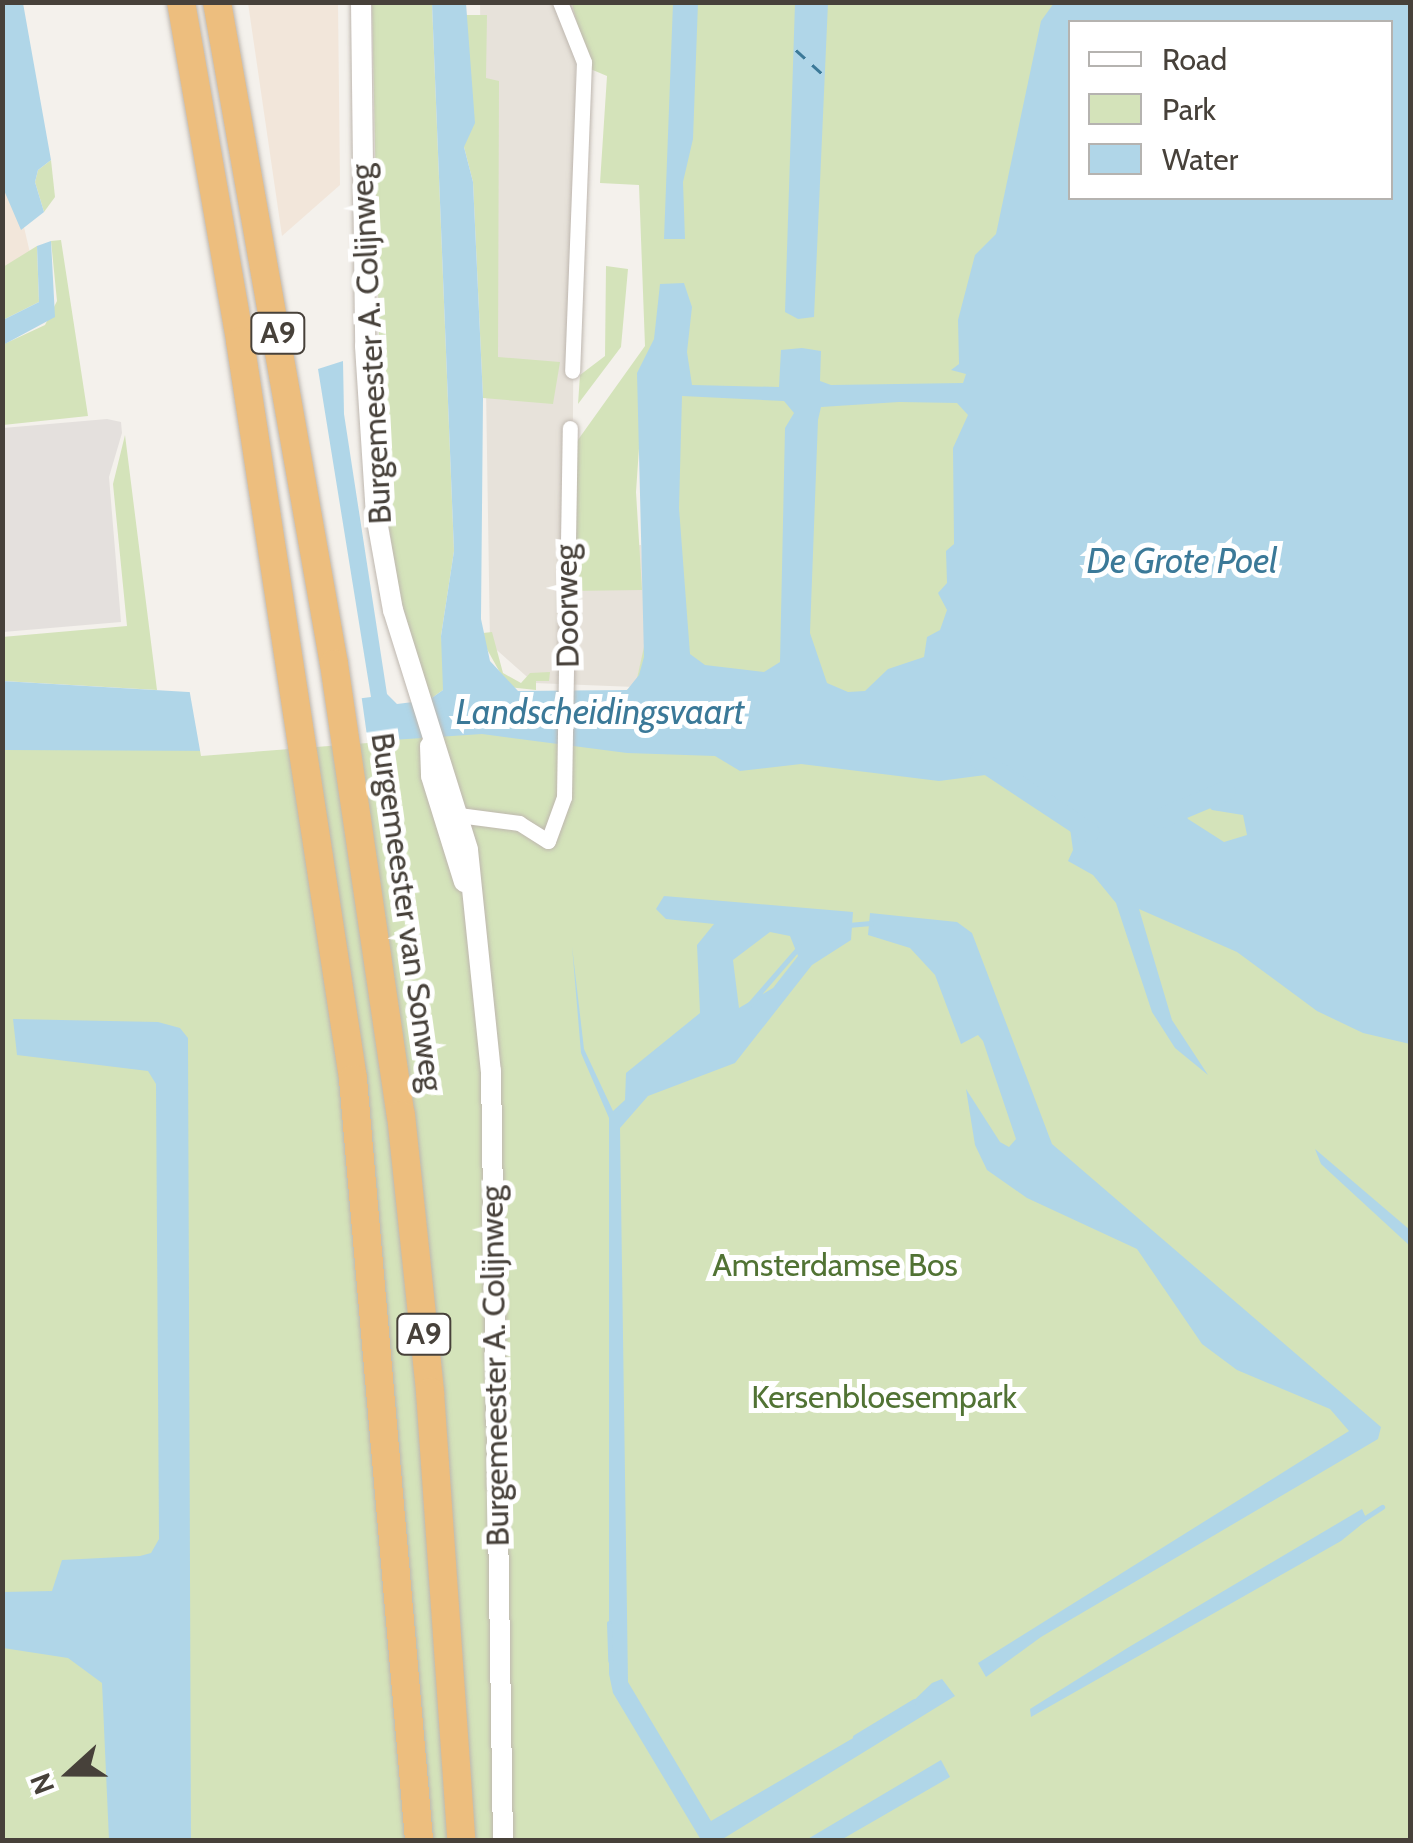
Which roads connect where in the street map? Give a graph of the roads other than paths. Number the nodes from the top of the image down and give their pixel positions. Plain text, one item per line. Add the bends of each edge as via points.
1 (181, 2) edge
2 (217, 2) edge
3 (361, 2) edge
4 (560, 2) edge
5 (572, 371) dead end
6 (570, 428) dead end
7 (451, 814) junction
8 (419, 1840) edge
9 (462, 1840) edge
10 (503, 1840) edge

1 - 8 highway, A9 via 353,1079
2 - 9 highway, Burgemeester van Sonweg / A9 via 362,829 430,1392
3 - 7 street, Burgemeester A. Colijnweg via 370,454 385,569
4 - 5 street via 584,62
6 - 7 street, Doorweg via 564,797 548,841 520,823
7 - 10 street, Burgemeester A. Colijnweg via 491,1071

